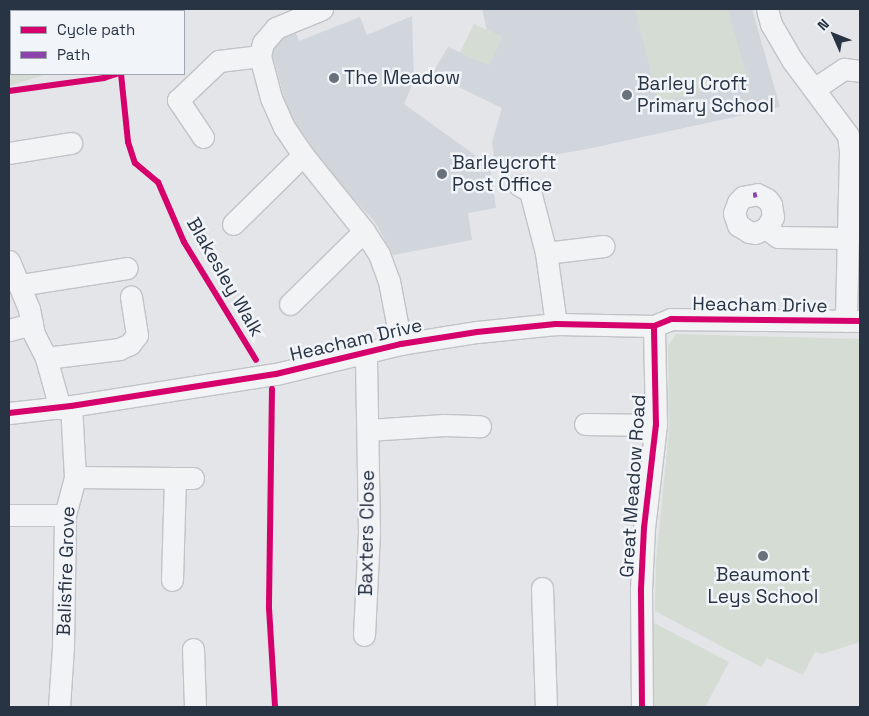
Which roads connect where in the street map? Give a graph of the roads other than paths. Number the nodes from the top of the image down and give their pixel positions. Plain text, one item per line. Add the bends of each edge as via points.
1 (322, 9) edge
2 (767, 9) edge
3 (260, 56) junction
4 (860, 71) edge
5 (814, 89) junction
6 (203, 137) dead end
7 (71, 143) dead end
8 (9, 153) edge
9 (303, 155) junction
10 (519, 185) dead end
11 (855, 213) edge
12 (234, 224) dead end
13 (766, 228) junction
14 (364, 231) junction
15 (848, 238) junction
16 (604, 246) dead end
17 (546, 253) junction
18 (9, 260) edge
19 (127, 268) dead end
20 (20, 285) junction
21 (131, 296) dead end
22 (290, 304) dead end
23 (853, 321) edge
24 (32, 324) junction
25 (556, 324) junction
26 (654, 326) junction
27 (9, 330) edge
28 (401, 344) junction
29 (366, 352) junction
30 (46, 358) junction
31 (66, 407) junction
32 (9, 413) edge
33 (585, 424) dead end
34 (656, 425) junction
35 (480, 426) dead end
36 (368, 430) junction
37 (74, 477) junction
38 (9, 515) edge
39 (65, 515) junction
40 (172, 580) dead end
41 (542, 588) dead end
42 (364, 636) dead end
43 (194, 649) dead end
44 (59, 707) edge
45 (195, 707) edge
46 (546, 707) edge
47 (642, 707) edge

1 - 3 street via 276,28 263,43
2 - 5 street via 771,24 792,60
3 - 6 street via 219,61 178,100
3 - 9 street via 271,98 284,127
4 - 5 street via 844,69
5 - 11 street via 848,135
7 - 8 street
9 - 12 street
9 - 14 street
10 - 17 street via 530,191
11 - 15 street
13 - 13 street via 755,233 738,225 735,207 743,197 755,194 767,199 773,217
13 - 15 street via 778,237
14 - 22 street
14 - 28 street via 386,269
15 - 23 street
16 - 17 street
17 - 25 street
18 - 20 street, Balisfire Grove
19 - 20 street
20 - 24 street, Balisfire Grove
21 - 30 street via 136,335 130,344 120,349
23 - 26 street, Heacham Drive via 671,319
24 - 27 street
24 - 30 street, Balisfire Grove
25 - 26 street, Heacham Drive
25 - 28 street, Heacham Drive
26 - 34 street, Great Meadow Road
28 - 29 street, Heacham Drive
29 - 31 street, Heacham Drive via 276,374
29 - 36 street, Baxters Close
30 - 31 street, Balisfire Grove
31 - 32 street, Heacham Drive
31 - 37 street, Balisfire Grove
33 - 34 street
34 - 47 street, Great Meadow Road via 644,528
35 - 36 street
36 - 42 street, Baxters Close via 369,532
37 - 39 street, Balisfire Grove
37 - 40 street via 184,478
38 - 39 street
39 - 44 street, Balisfire Grove
41 - 46 street
43 - 45 street

